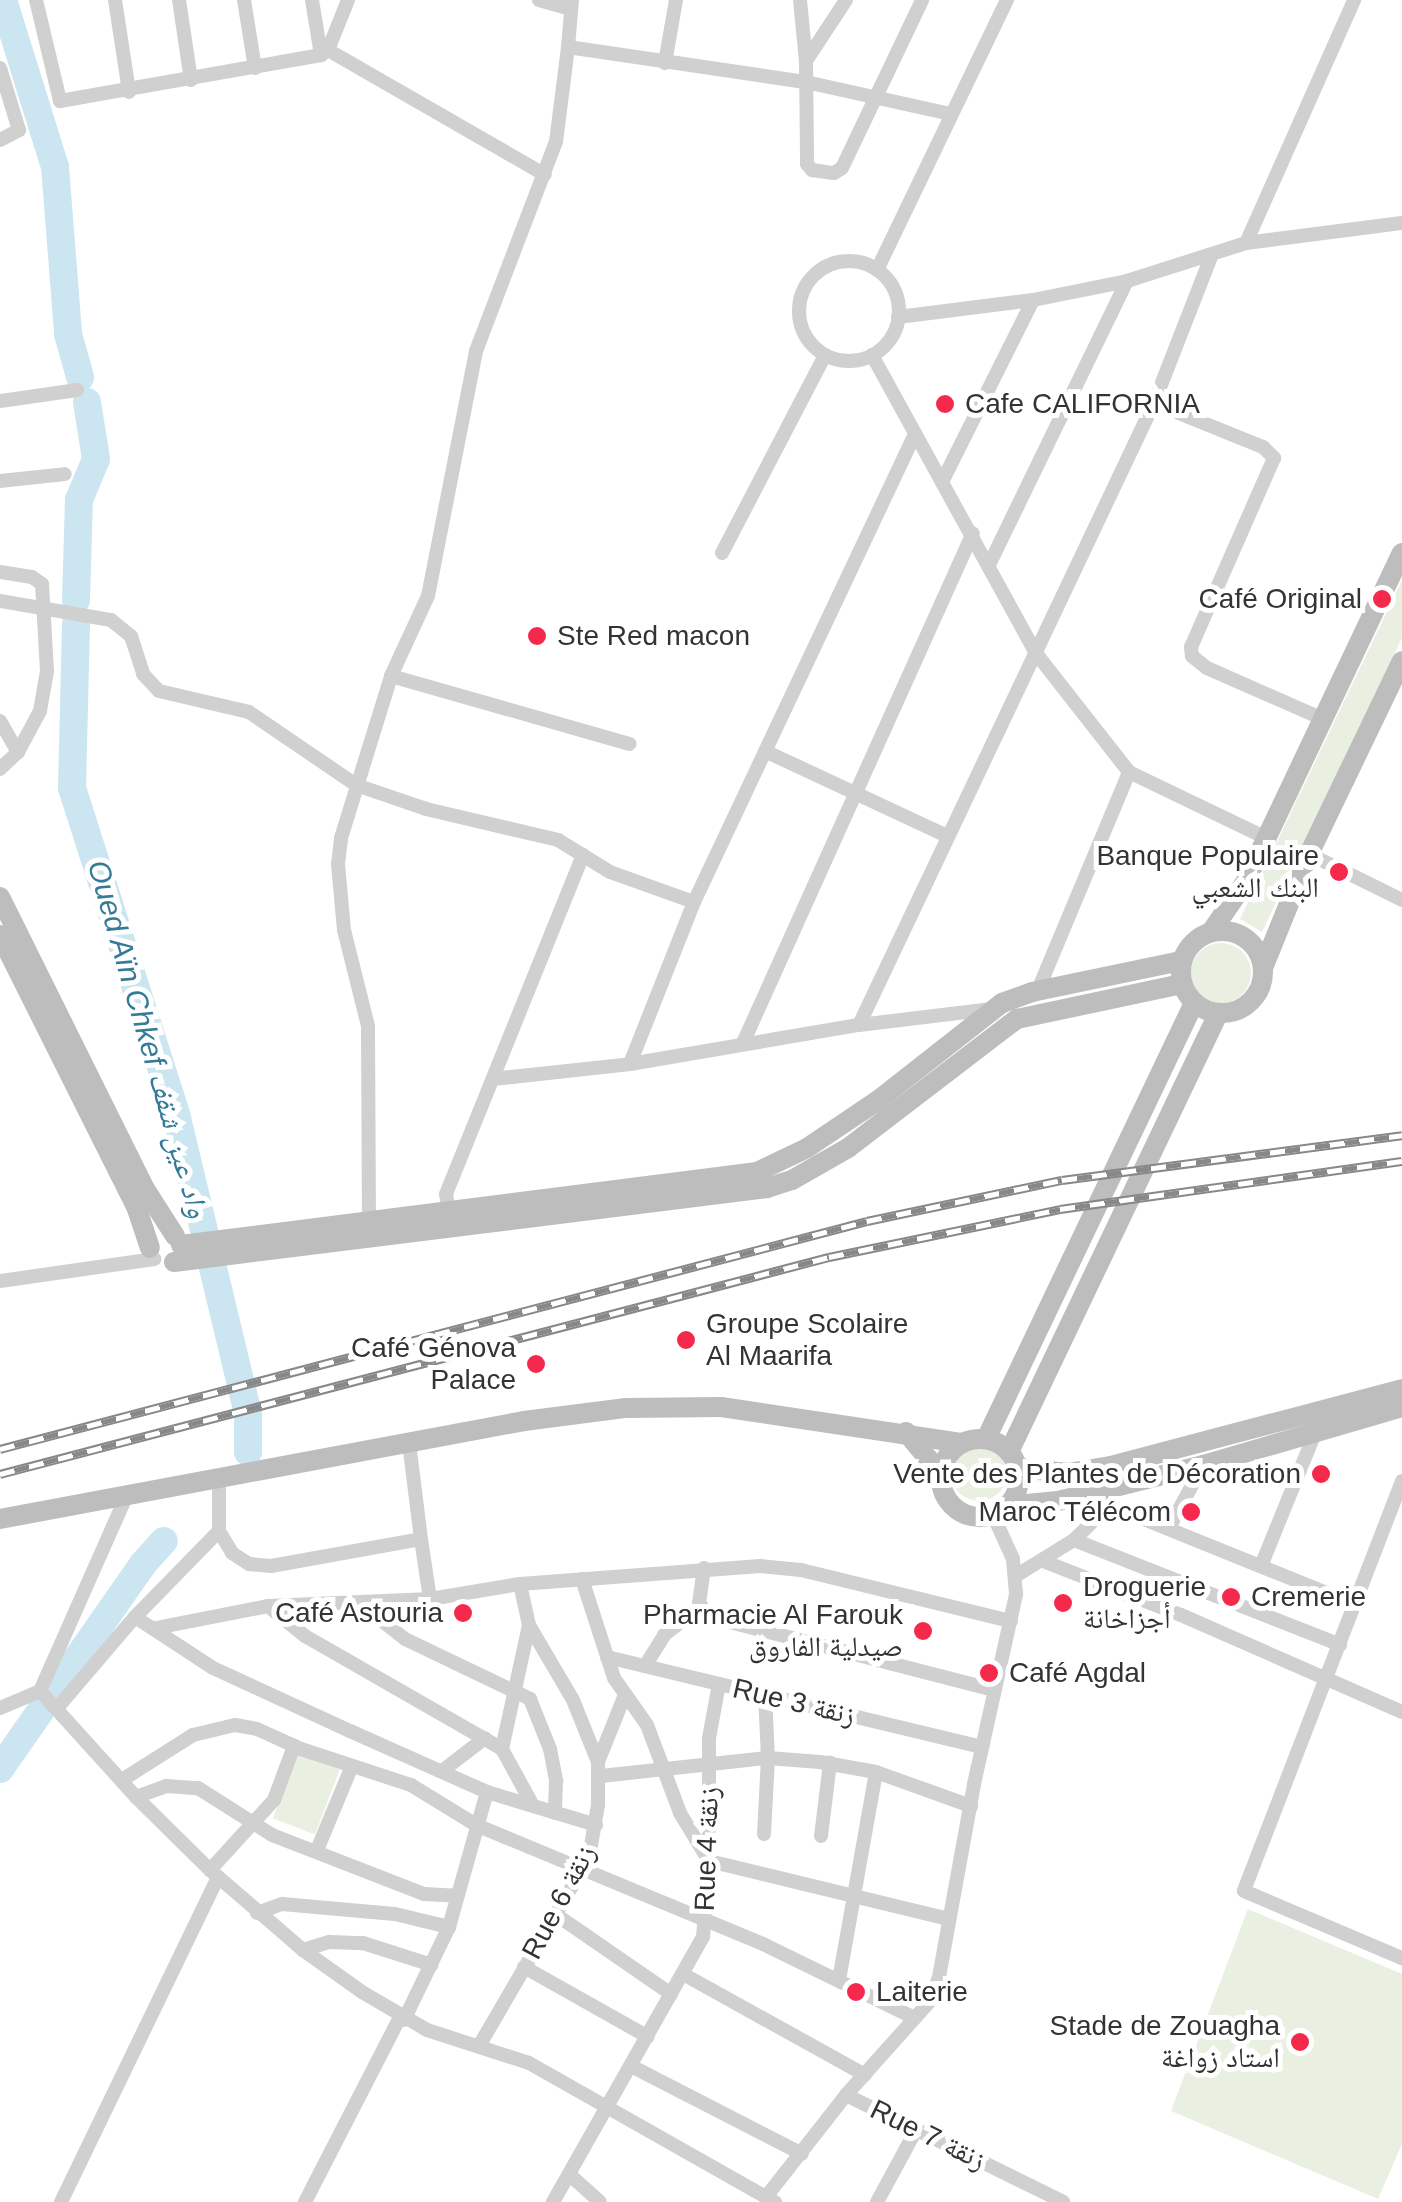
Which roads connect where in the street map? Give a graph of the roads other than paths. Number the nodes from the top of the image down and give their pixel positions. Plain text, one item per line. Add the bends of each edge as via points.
1 (36, 0) edge
2 (115, 0) edge
3 (179, 0) edge
4 (244, 0) edge
5 (312, 0) edge
6 (348, 0) edge
7 (539, 0) edge
8 (676, 0) edge
9 (800, 0) edge
10 (846, 0) edge
11 (922, 0) edge
12 (1007, 0) edge
13 (1354, 0) edge
14 (571, 4) edge
15 (568, 47) junction
16 (324, 52) junction
17 (806, 61) junction
18 (666, 62) junction
19 (0, 68) edge
20 (255, 68) junction
21 (192, 80) junction
22 (806, 82) junction
23 (129, 92) junction
24 (872, 98) junction
25 (950, 114) junction
26 (0, 140) edge
27 (545, 175) junction
28 (1402, 223) edge
29 (1246, 243) junction
30 (1211, 257) junction
31 (877, 270) junction
32 (1127, 281) junction
33 (1034, 300) junction
34 (898, 317) junction
35 (825, 355) junction
36 (872, 355) junction
37 (77, 390) dead end
38 (0, 401) edge
39 (1154, 403) junction
40 (914, 434) junction
41 (66, 474) dead end
42 (0, 482) edge
43 (942, 482) junction
44 (973, 533) junction
45 (722, 553) dead end
46 (1402, 554) edge
47 (990, 566) junction
48 (0, 572) edge
49 (0, 601) edge
50 (40, 608) junction
51 (1035, 652) junction
52 (1402, 661) edge
53 (391, 676) junction
54 (1322, 718) junction
55 (0, 721) edge
56 (630, 744) dead end
57 (18, 752) junction
58 (767, 752) junction
59 (0, 770) edge
60 (1129, 772) junction
61 (356, 786) junction
62 (855, 794) junction
63 (947, 836) junction
64 (1266, 838) junction
65 (1309, 854) junction
66 (583, 855) junction
67 (1401, 894) edge
68 (0, 897) edge
69 (694, 902) junction
70 (1211, 932) junction
71 (0, 934) edge
72 (1182, 961) junction
73 (1263, 968) junction
74 (1182, 984) junction
75 (1038, 990) junction
76 (1194, 1003) junction
77 (992, 1009) junction
78 (1218, 1013) junction
79 (860, 1025) junction
80 (743, 1043) junction
81 (630, 1064) junction
82 (493, 1078) junction
83 (449, 1211) junction
84 (369, 1222) junction
85 (240, 1248) junction
86 (176, 1251) junction
87 (0, 1281) edge
88 (1402, 1389) edge
89 (1402, 1407) edge
90 (906, 1432) junction
91 (1315, 1432) junction
92 (986, 1439) junction
93 (962, 1442) junction
94 (409, 1443) junction
95 (1014, 1460) junction
96 (1203, 1466) junction
97 (941, 1474) junction
98 (219, 1480) junction
99 (1402, 1482) edge
100 (1090, 1492) junction
101 (126, 1497) junction
102 (1109, 1505) junction
103 (1000, 1510) junction
104 (0, 1518) edge
105 (1168, 1528) junction
106 (219, 1532) junction
107 (421, 1540) junction
108 (1074, 1540) junction
109 (1043, 1561) junction
110 (1261, 1566) junction
111 (704, 1568) junction
112 (1017, 1575) junction
113 (582, 1579) junction
114 (520, 1584) junction
115 (1192, 1588) junction
116 (430, 1598) junction
117 (361, 1604) junction
118 (1354, 1604) junction
119 (268, 1606) junction
120 (700, 1607) junction
121 (1181, 1615) junction
122 (135, 1618) junction
123 (1012, 1621) junction
124 (529, 1625) junction
125 (156, 1628) junction
126 (1340, 1644) junction
127 (606, 1657) junction
128 (645, 1666) junction
129 (1327, 1681) junction
130 (720, 1684) junction
131 (516, 1690) junction
132 (995, 1690) junction
133 (41, 1692) junction
134 (626, 1695) junction
135 (765, 1695) junction
136 (57, 1705) junction
137 (0, 1708) edge
138 (1402, 1712) edge
139 (485, 1738) junction
140 (294, 1746) junction
141 (982, 1747) junction
142 (502, 1749) junction
143 (768, 1758) junction
144 (830, 1764) junction
145 (352, 1766) junction
146 (660, 1766) junction
147 (710, 1766) junction
148 (600, 1769) junction
149 (442, 1771) junction
150 (876, 1772) junction
151 (122, 1780) junction
152 (487, 1792) junction
153 (136, 1797) junction
154 (531, 1802) junction
155 (971, 1806) junction
156 (556, 1813) junction
157 (252, 1825) junction
158 (476, 1825) junction
159 (596, 1825) junction
160 (764, 1834) dead end
161 (821, 1836) dead end
162 (317, 1850) junction
163 (710, 1861) junction
164 (582, 1868) junction
165 (214, 1874) junction
166 (457, 1896) junction
167 (851, 1896) junction
168 (257, 1912) junction
169 (556, 1914) junction
170 (948, 1919) junction
171 (705, 1921) junction
172 (449, 1927) junction
173 (303, 1950) junction
174 (1402, 1958) edge
175 (432, 1966) junction
176 (524, 1967) junction
177 (683, 1974) junction
178 (839, 1980) junction
179 (671, 1994) junction
180 (402, 2018) junction
181 (915, 2018) junction
182 (648, 2037) junction
183 (479, 2046) junction
184 (631, 2066) junction
185 (865, 2076) junction
186 (846, 2095) junction
187 (607, 2110) junction
188 (916, 2132) junction
189 (802, 2154) junction
190 (570, 2175) junction
191 (764, 2199) edge
192 (61, 2202) edge
193 (304, 2202) edge
194 (554, 2202) edge
195 (600, 2202) edge
196 (877, 2202) edge
197 (1064, 2202) edge

1 - 23 street via 60,101
2 - 23 street
3 - 21 street
4 - 20 street
5 - 16 street
6 - 16 street
7 - 14 street
8 - 18 street
9 - 17 street
10 - 17 street
11 - 24 street
12 - 25 street
13 - 29 street
14 - 15 street
15 - 18 street
15 - 27 street
16 - 20 street
16 - 27 street
17 - 22 street
18 - 22 street
19 - 26 street via 20,130
20 - 21 street
21 - 23 street
22 - 24 street
22 - 24 street via 812,170 842,168
24 - 25 street
25 - 31 street
27 - 53 street via 476,351 428,596
28 - 29 street
29 - 30 street
30 - 32 street
30 - 39 street
31 - 34 street via 893,288
31 - 35 street via 843,261 808,282 800,322
32 - 33 street
32 - 47 street
33 - 34 street
33 - 43 street
34 - 36 street via 890,339
35 - 36 street via 848,361
35 - 45 street
36 - 40 street
37 - 38 street
39 - 51 street
39 - 54 street via 1274,458 1192,656
40 - 43 street
40 - 58 street
41 - 42 street
43 - 44 street
44 - 47 street
44 - 62 street
46 - 54 main road
47 - 51 street
48 - 50 street via 38,579
49 - 50 street
50 - 57 street via 47,671 40,710
50 - 61 street via 111,620 131,636 143,674 159,690 250,712
51 - 60 street
51 - 63 street
52 - 65 main road
53 - 56 street
53 - 61 street
54 - 64 main road
55 - 57 street
57 - 59 street
58 - 62 street
58 - 69 street
60 - 64 street
60 - 75 street
61 - 66 street via 558,840
61 - 84 street via 338,864 344,930 368,1026
62 - 63 street
62 - 80 street
63 - 79 street
64 - 70 main road
65 - 67 street
65 - 73 main road
66 - 69 street via 610,872
66 - 82 street
68 - 86 main road
69 - 81 street
70 - 72 main road via 1191,944
70 - 73 main road via 1244,937
71 - 86 main road via 136,1206
72 - 74 main road
72 - 75 main road
73 - 78 main road via 1252,1000
74 - 76 main road
74 - 85 main road via 1017,1019 848,1148 792,1180 737,1193
75 - 77 main road
76 - 78 main road
76 - 92 main road
77 - 79 street
77 - 83 main road via 863,1110 757,1172
78 - 95 main road
79 - 80 street
80 - 81 street
81 - 82 street
82 - 83 street via 446,1194
83 - 84 main road
84 - 85 main road
85 - 86 main road
86 - 87 street
88 - 95 main road via 1111,1466 1068,1472
89 - 91 main road
90 - 93 main road
90 - 94 main road via 686,1405 541,1418
90 - 97 main road
91 - 96 main road
91 - 110 street
92 - 93 main road
92 - 95 main road
93 - 97 main road
94 - 98 main road
94 - 107 street
95 - 103 main road via 1018,1486
96 - 100 main road
96 - 105 street
97 - 103 main road via 958,1510 975,1516
98 - 101 main road
98 - 106 street
99 - 118 street
100 - 102 street
100 - 103 main road
101 - 104 main road
101 - 133 street
102 - 105 street
102 - 108 street
103 - 112 street
105 - 110 street
106 - 107 street via 248,1564 271,1566
106 - 122 street
107 - 116 street
108 - 109 street
108 - 115 street
109 - 112 street
109 - 121 street
110 - 118 street
111 - 113 street
111 - 120 street
111 - 123 street via 801,1570
112 - 123 street
113 - 114 street
113 - 127 street
114 - 116 street
114 - 124 street, Rue 6 زنقة
115 - 121 street
115 - 126 street
116 - 117 street
117 - 119 street
117 - 131 street via 404,1639
118 - 126 street
119 - 125 street
119 - 139 street via 305,1636
120 - 128 street via 664,1635
120 - 132 street via 710,1617
121 - 129 street
122 - 125 street
122 - 136 street
123 - 132 street
124 - 131 street
124 - 148 street, Rue 6 زنقة via 573,1700
125 - 149 street via 213,1668
126 - 129 street
127 - 128 street, Rue 3 زنقة
127 - 134 street
128 - 130 street, Rue 3 زنقة
129 - 138 street
129 - 174 street via 1244,1891
130 - 135 street, Rue 3 زنقة
130 - 147 street, Rue 4 زنقة
131 - 142 street
131 - 156 street via 536,1710 550,1749
132 - 141 street
133 - 136 street
133 - 137 street
134 - 146 street via 647,1725
134 - 148 street
135 - 141 street, Rue 3 زنقة
135 - 143 street
136 - 151 street
139 - 142 street
139 - 149 street
140 - 145 street
140 - 151 street via 257,1729 216,1728 162,1752
140 - 157 street via 274,1800
141 - 155 street
142 - 154 street
143 - 144 street
143 - 147 street
143 - 160 street
144 - 150 street
144 - 161 street
145 - 158 street via 411,1786
145 - 162 street
146 - 147 street
146 - 148 street
146 - 163 street
147 - 163 street, Rue 4 زنقة
148 - 159 street, Rue 6 زنقة
149 - 152 street
150 - 155 street
150 - 167 street
151 - 153 street
152 - 154 street
152 - 158 street
153 - 157 street via 183,1784
153 - 165 street
154 - 156 street
155 - 170 street
156 - 159 street
157 - 162 street
157 - 165 street
158 - 164 street
158 - 166 street
159 - 164 street, Rue 6 زنقة
162 - 166 street via 424,1894
163 - 167 street
163 - 171 street, Rue 4 زنقة
164 - 169 street, Rue 6 زنقة
164 - 171 street
165 - 168 street
165 - 192 street
166 - 172 street
167 - 170 street
167 - 178 street
168 - 172 street via 282,1904 395,1914
168 - 173 street
169 - 176 street, Rue 6 زنقة
169 - 179 street
170 - 181 street via 932,2000
171 - 177 street, Rue 4 زنقة
171 - 178 street
172 - 175 street
173 - 175 street via 330,1942 363,1944
173 - 180 street
175 - 180 street
176 - 182 street
176 - 183 street, Rue 6 زنقة
177 - 179 street, Rue 4 زنقة
177 - 185 street
178 - 181 street
179 - 182 street, Rue 4 زنقة
180 - 183 street
180 - 193 street
181 - 185 street
182 - 184 street, Rue 4 زنقة
183 - 187 street via 529,2063
184 - 187 street, Rue 4 زنقة
184 - 189 street
185 - 186 street
186 - 188 street, Rue 7 زنقة
186 - 189 street
187 - 190 street, Rue 4 زنقة
187 - 191 street
188 - 196 street
188 - 197 street, Rue 7 زنقة
189 - 191 street
190 - 194 street, Rue 4 زنقة
190 - 195 street

